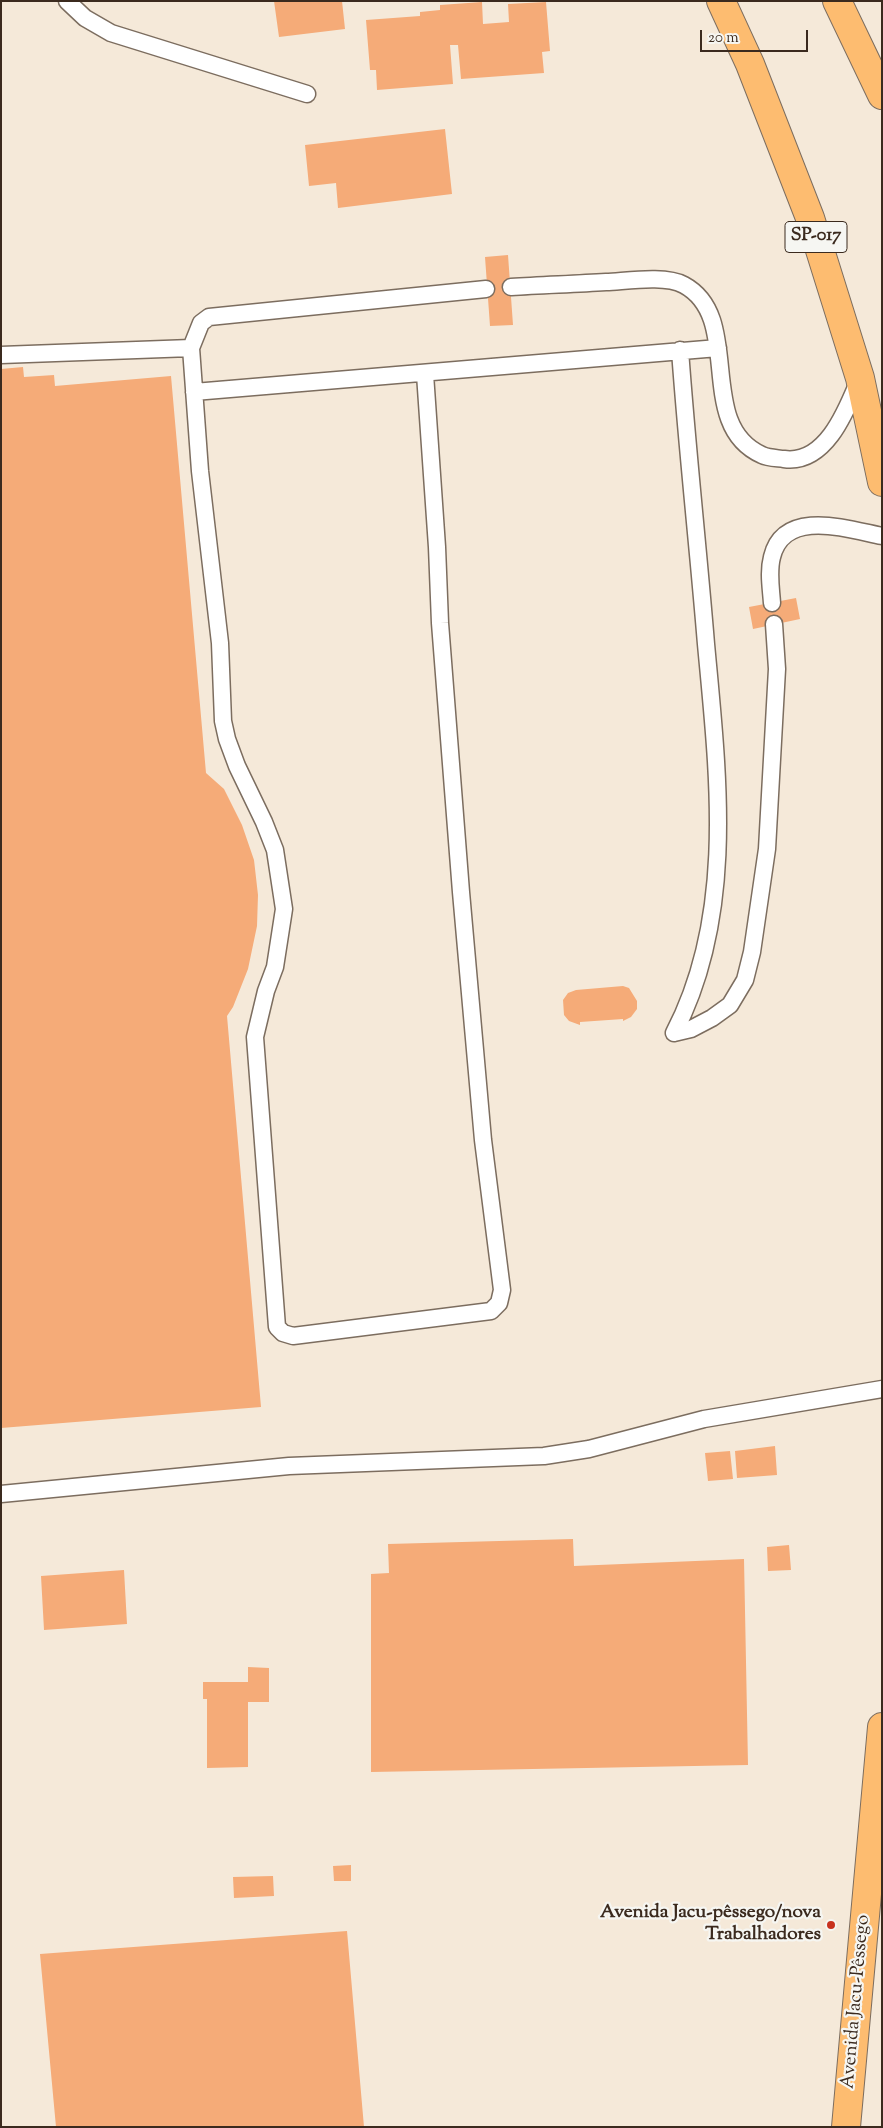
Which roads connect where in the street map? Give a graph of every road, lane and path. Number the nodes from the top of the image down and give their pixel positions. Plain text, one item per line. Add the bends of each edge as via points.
1 (67, 1) edge
2 (721, 1) edge
3 (837, 1) edge
4 (307, 94) dead end
5 (882, 95) edge
6 (511, 287) dead end
7 (486, 289) dead end
8 (191, 348) junction
9 (718, 348) junction
10 (680, 350) junction
11 (1, 356) edge
12 (425, 374) junction
13 (860, 378) junction
14 (194, 392) junction
15 (882, 482) edge
16 (882, 536) edge
17 (772, 603) dead end
18 (774, 624) dead end
19 (882, 1389) edge
20 (1, 1494) edge
21 (882, 1727) edge
22 (846, 2127) edge

1 - 4 lane via 85,18 111,32
2 - 13 highway, SP-017 via 750,64 810,218
3 - 5 highway
6 - 9 lane via 673,281 701,298 709,312
7 - 8 lane via 209,317 201,323
8 - 11 lane
8 - 14 lane
9 - 10 lane
9 - 13 lane via 730,426 744,445 763,456 788,460 806,455 828,439 842,421
10 - 12 lane
10 - 18 lane via 718,776 717,867 707,946 694,989 674,1034 691,1029 730,1005 744,980 752,952 767,849 777,669
12 - 14 lane
12 - 14 lane via 461,892 501,1299 491,1311 307,1335 283,1333 277,1327 255,1037 274,967 284,909 275,850 227,739 223,721 220,643
13 - 15 highway, SP-017
16 - 17 lane via 832,526 793,529 782,537 772,558
19 - 20 lane via 704,1419 589,1449 544,1456 289,1466
21 - 22 highway, Avenida Jacu-Pêssego

